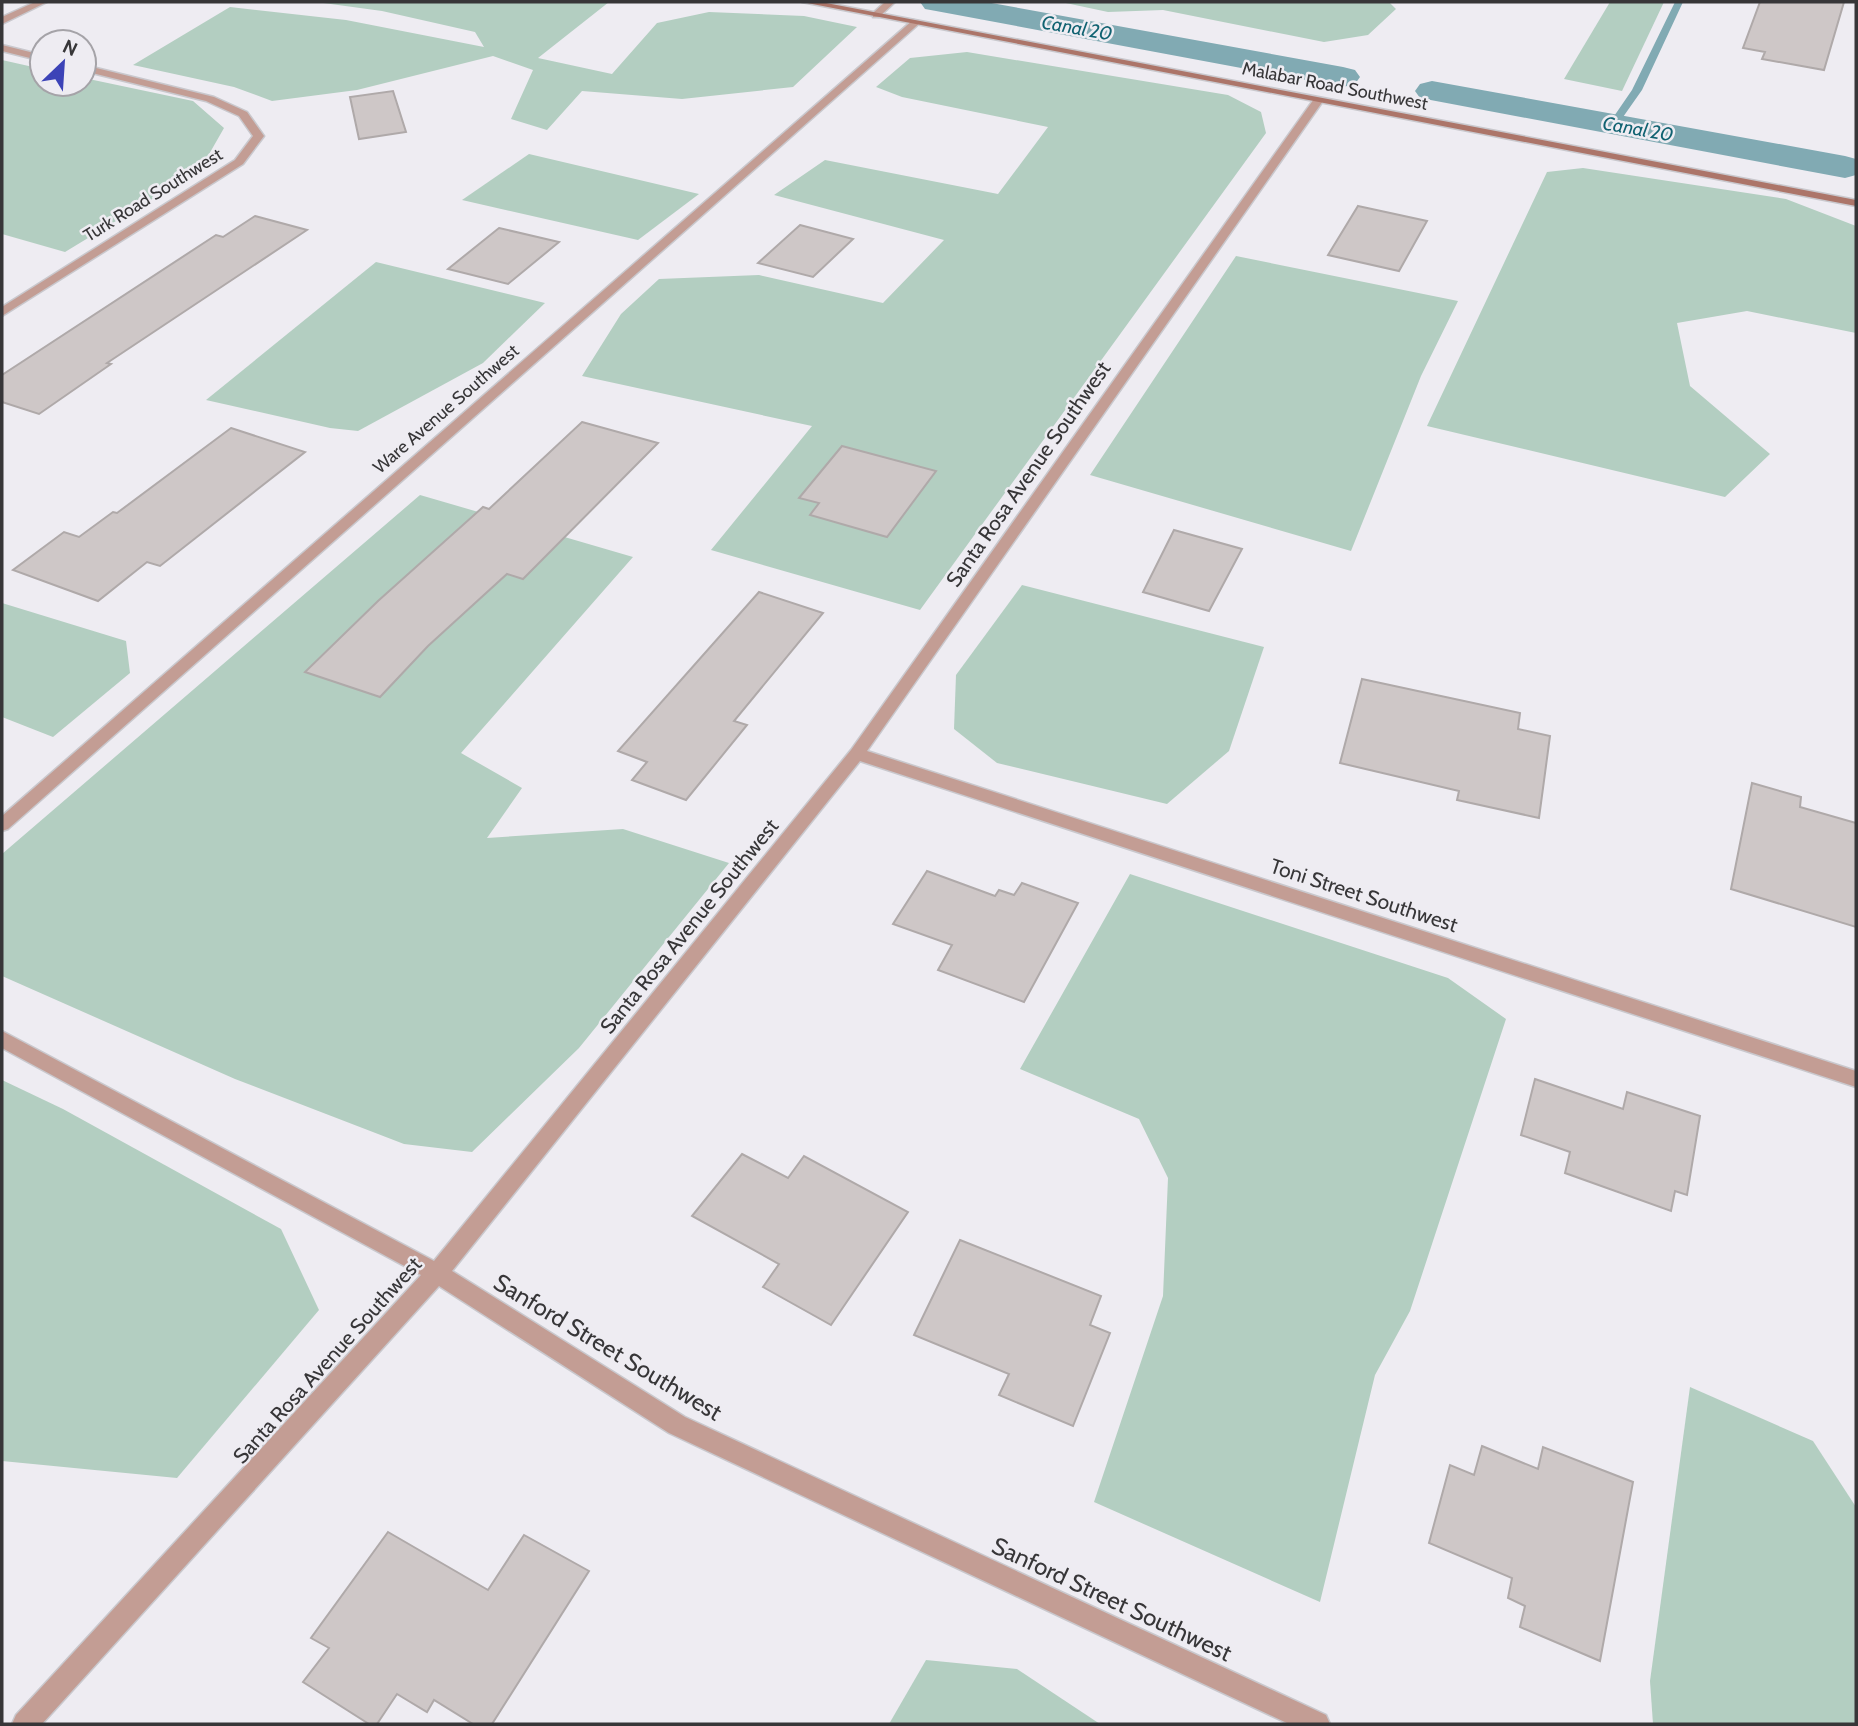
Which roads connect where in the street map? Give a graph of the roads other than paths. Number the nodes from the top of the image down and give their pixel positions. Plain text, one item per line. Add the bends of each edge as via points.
1 (42, 2) edge
2 (807, 2) edge
3 (890, 2) edge
4 (876, 15) junction
5 (2, 21) edge
6 (916, 22) junction
7 (2, 48) edge
8 (28, 54) edge
9 (98, 71) edge
10 (1318, 101) junction
11 (1856, 203) edge
12 (2, 312) edge
13 (857, 754) junction
14 (2, 825) edge
15 (2, 1039) edge
16 (1856, 1079) edge
17 (438, 1273) junction
18 (25, 1724) edge
19 (1317, 1724) edge

1 - 5 street
2 - 4 main road, Malabar Road Southwest
3 - 4 street
4 - 6 main road, Malabar Road Southwest
6 - 10 main road, Malabar Road Southwest
6 - 14 street, Ware Avenue Southwest
7 - 8 street
9 - 12 street, Turk Road Southwest via 210,99 243,114 259,136 239,162
10 - 11 main road, Malabar Road Southwest
10 - 13 street, Santa Rosa Avenue Southwest
13 - 16 street, Toni Street Southwest
13 - 17 street, Santa Rosa Avenue Southwest
15 - 17 street, Sanford Street Southwest
17 - 18 street, Santa Rosa Avenue Southwest
17 - 19 street, Sanford Street Southwest via 677,1425

